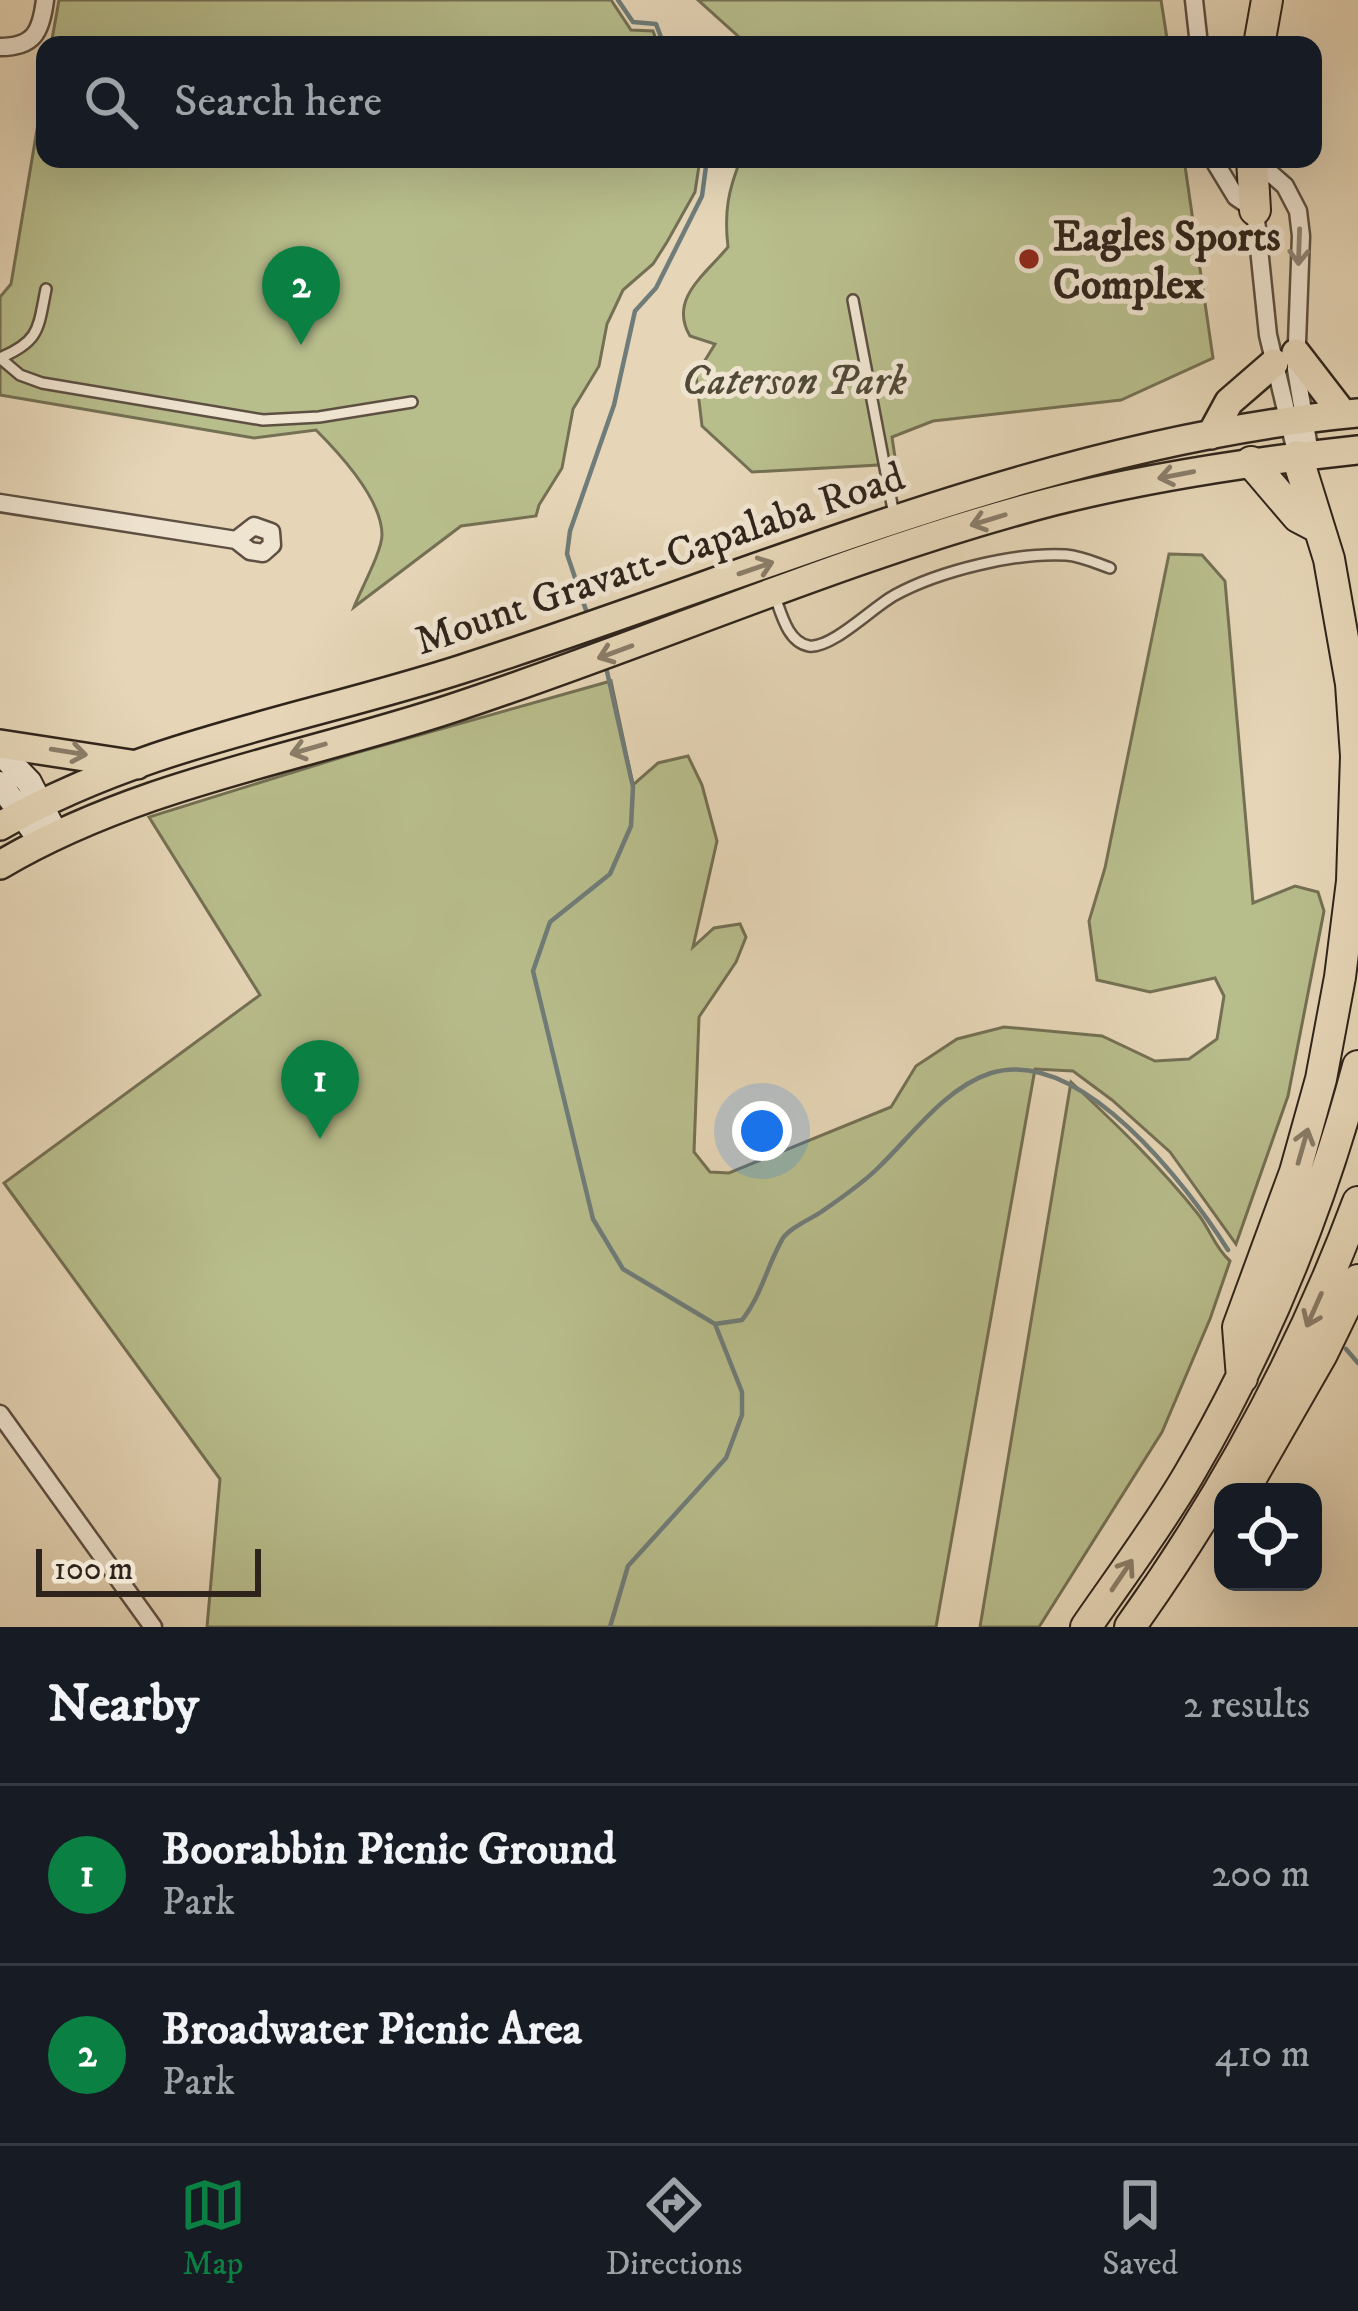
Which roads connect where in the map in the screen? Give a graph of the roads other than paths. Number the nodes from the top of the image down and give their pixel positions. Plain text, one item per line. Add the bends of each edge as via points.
1 (45, 0) edge
2 (1194, 0) edge
3 (1267, 0) edge
4 (1197, 36) edge
5 (1261, 36) edge
6 (0, 47) edge
7 (1218, 168) edge
8 (1253, 168) edge
9 (1264, 168) edge
10 (1255, 211) junction
11 (46, 290) dead end
12 (853, 300) dead end
13 (1285, 358) junction
14 (412, 402) dead end
15 (1351, 414) edge
16 (1296, 420) junction
17 (1211, 435) junction
18 (1358, 449) edge
19 (1304, 455) junction
20 (1251, 462) junction
21 (0, 503) edge
22 (895, 521) junction
23 (1319, 528) junction
24 (236, 540) dead end
25 (1110, 568) dead end
26 (774, 594) junction
27 (0, 748) edge
28 (137, 765) junction
29 (0, 784) edge
30 (22, 814) edge
31 (50, 838) junction
32 (0, 865) edge
33 (1358, 1066) edge
34 (1358, 1202) edge
35 (1358, 1280) edge
36 (1242, 1378) junction
37 (0, 1414) edge
38 (1248, 1483) edge
39 (1214, 1532) edge
40 (1166, 1577) junction
41 (153, 1627) edge
42 (1086, 1627) edge
43 (1130, 1627) edge

1 - 6 street via 35,34 22,46
2 - 4 street
3 - 5 highway
7 - 10 street
8 - 10 highway
9 -> 13 street via 1286,186 1301,236
10 - 13 street via 1263,303
11 - 14 lane via 37,336 0,358 43,383 263,420
12 - 22 lane
13 - 15 highway
13 - 16 street
13 - 17 highway via 1229,402
15 - 16 highway, Mount Gravatt-Capalaba Road
16 - 17 highway, Mount Gravatt-Capalaba Road
16 - 19 street
17 - 22 highway, Mount Gravatt-Capalaba Road
18 - 19 highway, Mount Gravatt-Capalaba Road
19 - 20 highway, Mount Gravatt-Capalaba Road
19 - 23 highway
20 - 23 highway via 1298,517
20 -> 26 highway, Mount Gravatt-Capalaba Road via 998,517
21 - 24 street
28 -> 22 highway, Mount Gravatt-Capalaba Road via 545,641
36 -> 23 highway via 1238,1327 1321,1079 1352,881 1351,683
25 - 26 lane, Mount Gravatt-Capalaba Road via 1052,555 956,571 894,596 816,646 790,633
26 -> 31 highway, Mount Gravatt-Capalaba Road
27 -> 28 highway
27 - 30 main road via 20,771
28 - 30 highway, Mount Gravatt-Capalaba Road
29 - 30 main road
30 - 31 main road
31 - 32 highway, Mount Gravatt-Capalaba Road
33 - 36 highway via 1316,1202
34 -> 40 highway via 1274,1396
35 - 38 highway
42 -> 36 highway via 1187,1478
37 - 41 street
39 - 40 highway
40 - 43 highway

